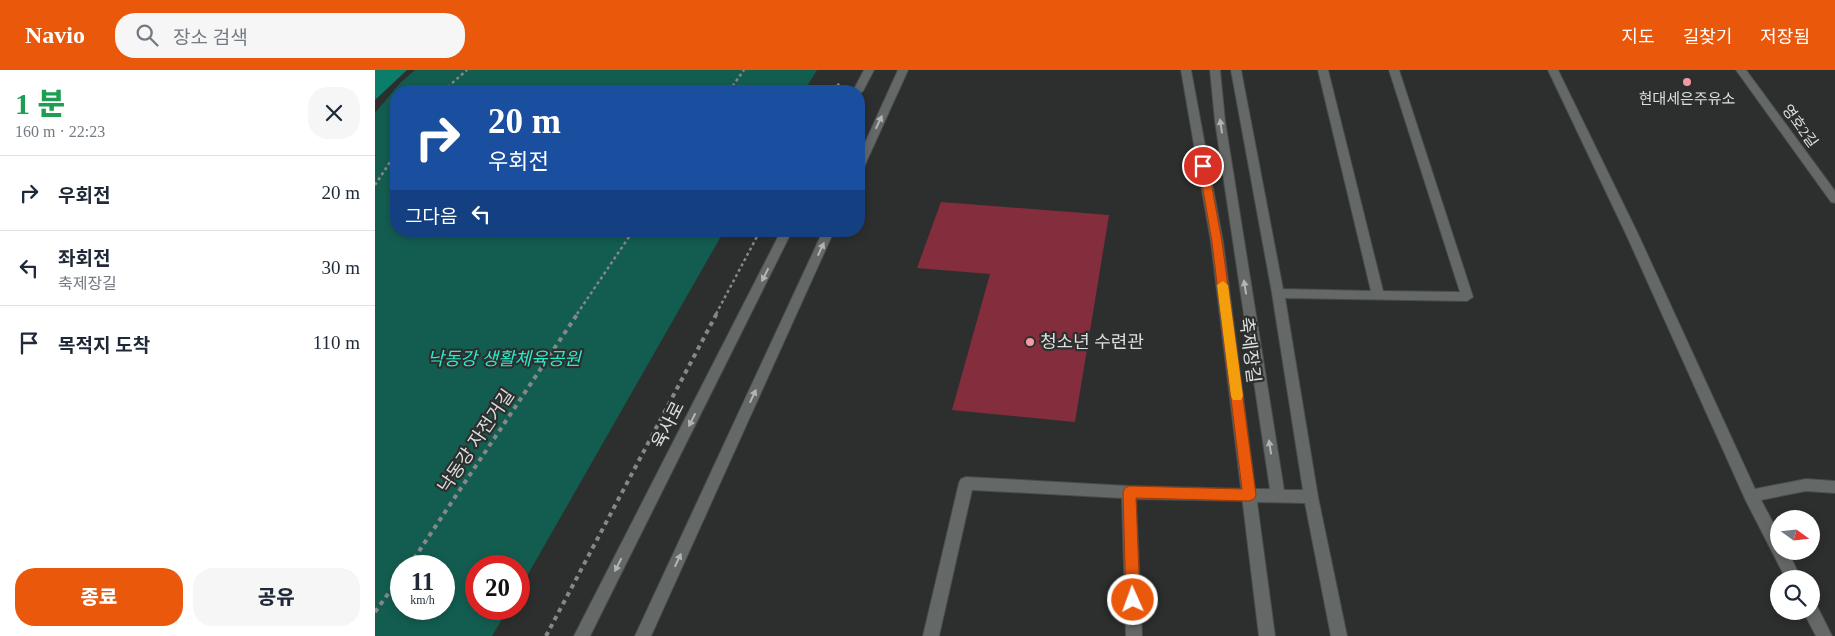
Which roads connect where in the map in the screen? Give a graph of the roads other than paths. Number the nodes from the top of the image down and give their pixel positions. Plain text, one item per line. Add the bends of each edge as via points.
1 (869, 70) edge
2 (903, 70) edge
3 (1186, 70) edge
4 (1215, 70) edge
5 (1235, 70) edge
6 (1323, 70) edge
7 (1394, 70) edge
8 (1553, 70) edge
9 (1741, 70) edge
10 (861, 85) edge
11 (865, 153) edge
12 (1835, 199) edge
13 (784, 237) edge
14 (826, 237) edge
15 (1278, 293) junction
16 (1378, 295) junction
17 (1835, 487) edge
18 (1129, 492) junction
19 (1249, 495) junction
20 (1277, 496) junction
21 (1751, 496) junction
22 (1311, 497) junction
23 (1770, 533) edge
24 (1816, 620) edge
25 (583, 636) edge
26 (643, 636) edge
27 (931, 636) edge
28 (1134, 636) edge
29 (1267, 636) edge
30 (1339, 636) edge
31 (1824, 636) edge

1 - 10 street
11 -> 2 street
3 - 19 street, 축제장길 via 1217,242
20 -> 4 street
5 - 15 street
6 - 16 street
7 - 16 street via 1467,297
8 - 21 street
9 - 12 street, 영호2길
13 -> 25 street, 육사로
26 -> 14 street
15 - 16 street
15 - 22 street
17 - 21 street via 1807,485
18 - 19 street
18 - 27 street via 966,483
18 - 28 street
19 - 20 street
19 - 29 street, 축제장길
20 - 22 street
21 - 23 street
22 - 30 street
24 - 31 street

